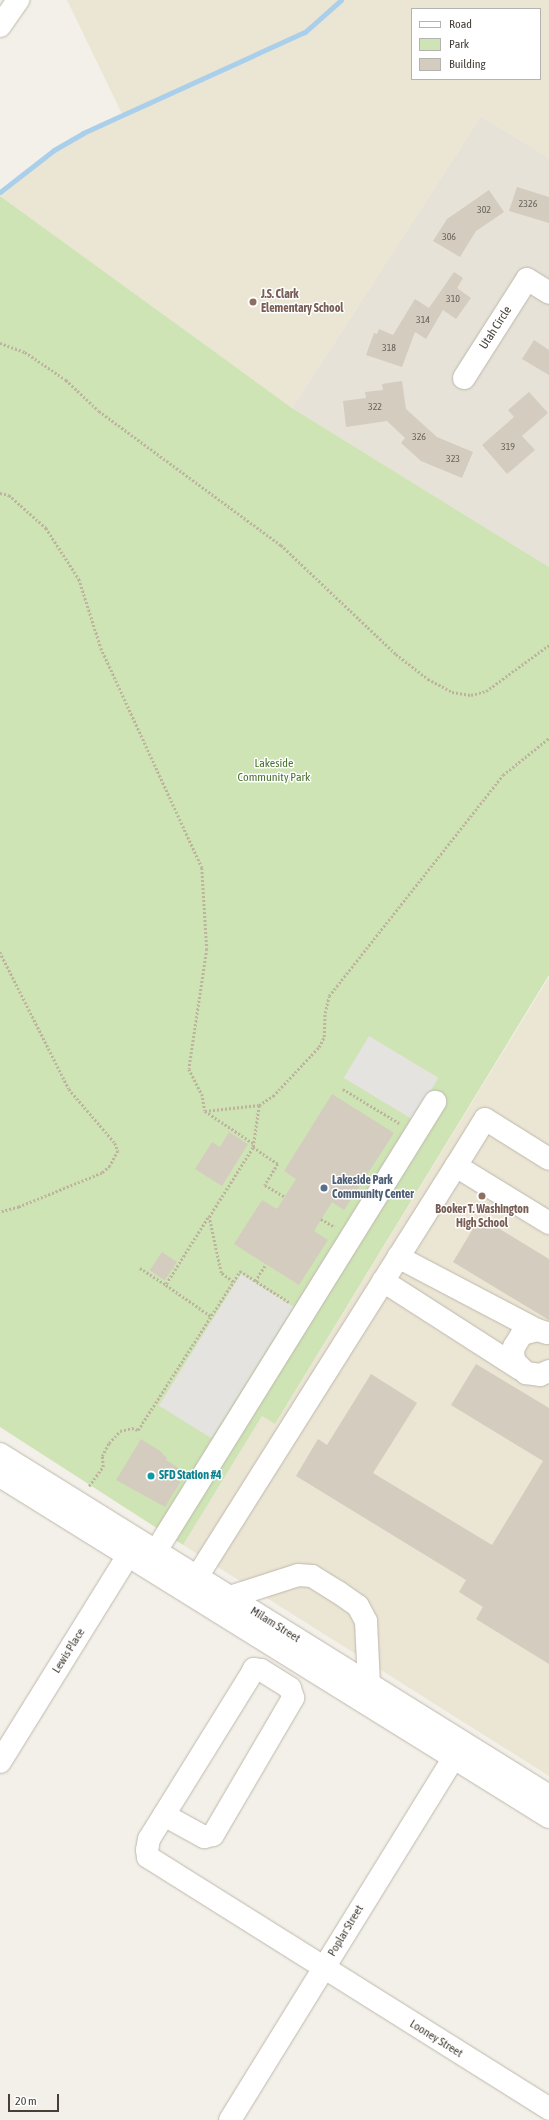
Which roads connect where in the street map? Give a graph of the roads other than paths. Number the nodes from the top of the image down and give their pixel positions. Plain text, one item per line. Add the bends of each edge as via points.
1 (15, 1) edge
2 (0, 26) edge
3 (549, 293) edge
4 (464, 378) dead end
5 (435, 1102) dead end
6 (549, 1159) edge
7 (456, 1166) junction
8 (549, 1223) edge
9 (398, 1257) junction
10 (383, 1281) junction
11 (543, 1332) edge
12 (520, 1368) junction
13 (549, 1371) edge
14 (0, 1454) edge
15 (0, 1476) edge
16 (141, 1549) junction
17 (197, 1577) junction
18 (230, 1597) junction
19 (369, 1684) junction
20 (458, 1750) junction
21 (0, 1762) edge
22 (549, 1796) edge
23 (164, 1815) junction
24 (549, 1817) edge
25 (323, 1969) junction
26 (549, 2109) edge
27 (236, 2118) edge

1 - 2 street
3 - 4 street, Utah Circle via 527,279
5 - 16 street, Lewis Place
6 - 7 street via 485,1119
7 - 8 street
7 - 9 street
9 - 10 street
9 - 11 street
10 - 12 street
10 - 17 street
11 - 12 street via 522,1334 514,1347 515,1362
12 - 13 street via 533,1375
14 - 16 street, Milam Street
15 - 16 street, Milam Street
16 - 17 street, Milam Street
16 - 20 street, Milam Street
16 - 21 street, Lewis Place
17 - 18 street, Milam Street
18 - 19 street, Milam Street
18 - 19 street via 298,1575 312,1576 338,1592 358,1606 366,1621
19 - 20 street, Milam Street
20 - 22 street, Milam Street
20 - 24 street, Milam Street
20 - 25 street, Poplar Street
23 - 23 street via 254,1670 261,1670 290,1688 293,1698 213,1835 204,1837
23 - 25 street, Looney Street via 149,1839 148,1857
25 - 26 street, Looney Street
25 - 27 street, Poplar Street

